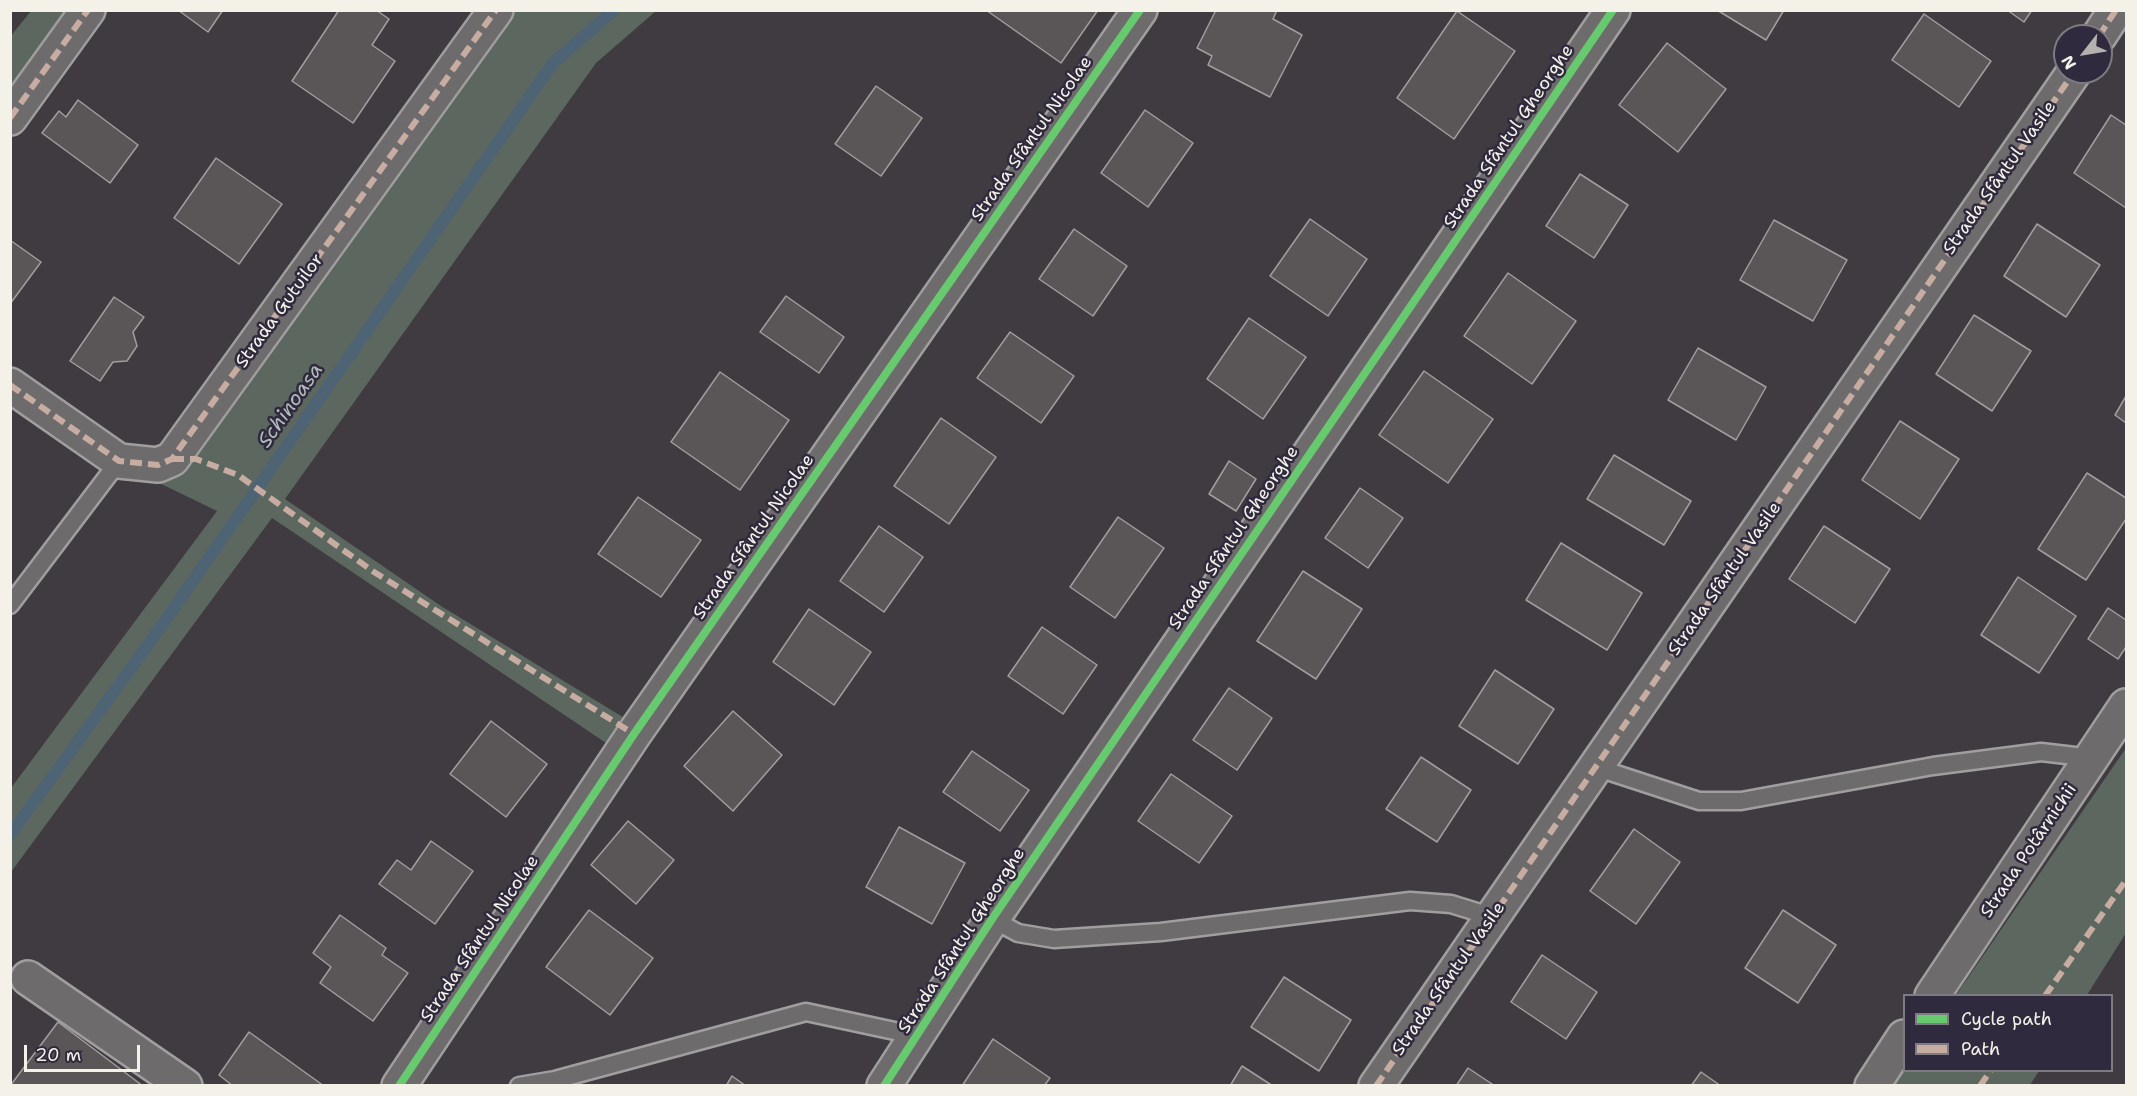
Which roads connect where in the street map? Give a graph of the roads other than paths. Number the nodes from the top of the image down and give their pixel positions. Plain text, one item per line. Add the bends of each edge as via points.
1 (88, 10) edge
2 (496, 10) edge
3 (1140, 10) edge
4 (1613, 10) edge
5 (2116, 10) edge
6 (2107, 24) edge
7 (2066, 84) edge
8 (10, 118) edge
9 (10, 385) edge
10 (119, 461) junction
11 (10, 605) edge
12 (2127, 706) edge
13 (2092, 758) junction
14 (1595, 767) junction
15 (1492, 917) junction
16 (992, 919) junction
17 (28, 978) dead end
18 (1933, 994) edge
19 (918, 1036) junction
20 (1903, 1040) edge
21 (185, 1086) edge
22 (399, 1086) edge
23 (519, 1086) edge
24 (884, 1086) edge
25 (1376, 1086) edge
26 (1872, 1086) edge

1 - 8 street
2 - 10 street, Strada Gutuilor via 172,459 158,465
3 - 22 street, Strada Sfântul Nicolae via 634,734
4 - 16 street, Strada Sfântul Gheorghe
5 - 6 street
7 - 14 street, Strada Sfântul Vasile
9 - 10 street, Strada Gutuilor
10 - 11 lane
12 - 13 street, Strada Potârnichii
13 - 14 lane via 2041,752 1933,766 1741,801 1699,801
13 - 18 street, Strada Potârnichii
14 - 15 street, Strada Sfântul Vasile
15 - 16 lane via 1451,904 1410,901 1161,932 1054,939 1018,933
15 - 25 street, Strada Sfântul Vasile
16 - 19 street, Strada Sfântul Gheorghe
17 - 21 street
19 - 23 lane via 806,1012 555,1080
19 - 24 street, Strada Sfântul Gheorghe
20 - 26 street

